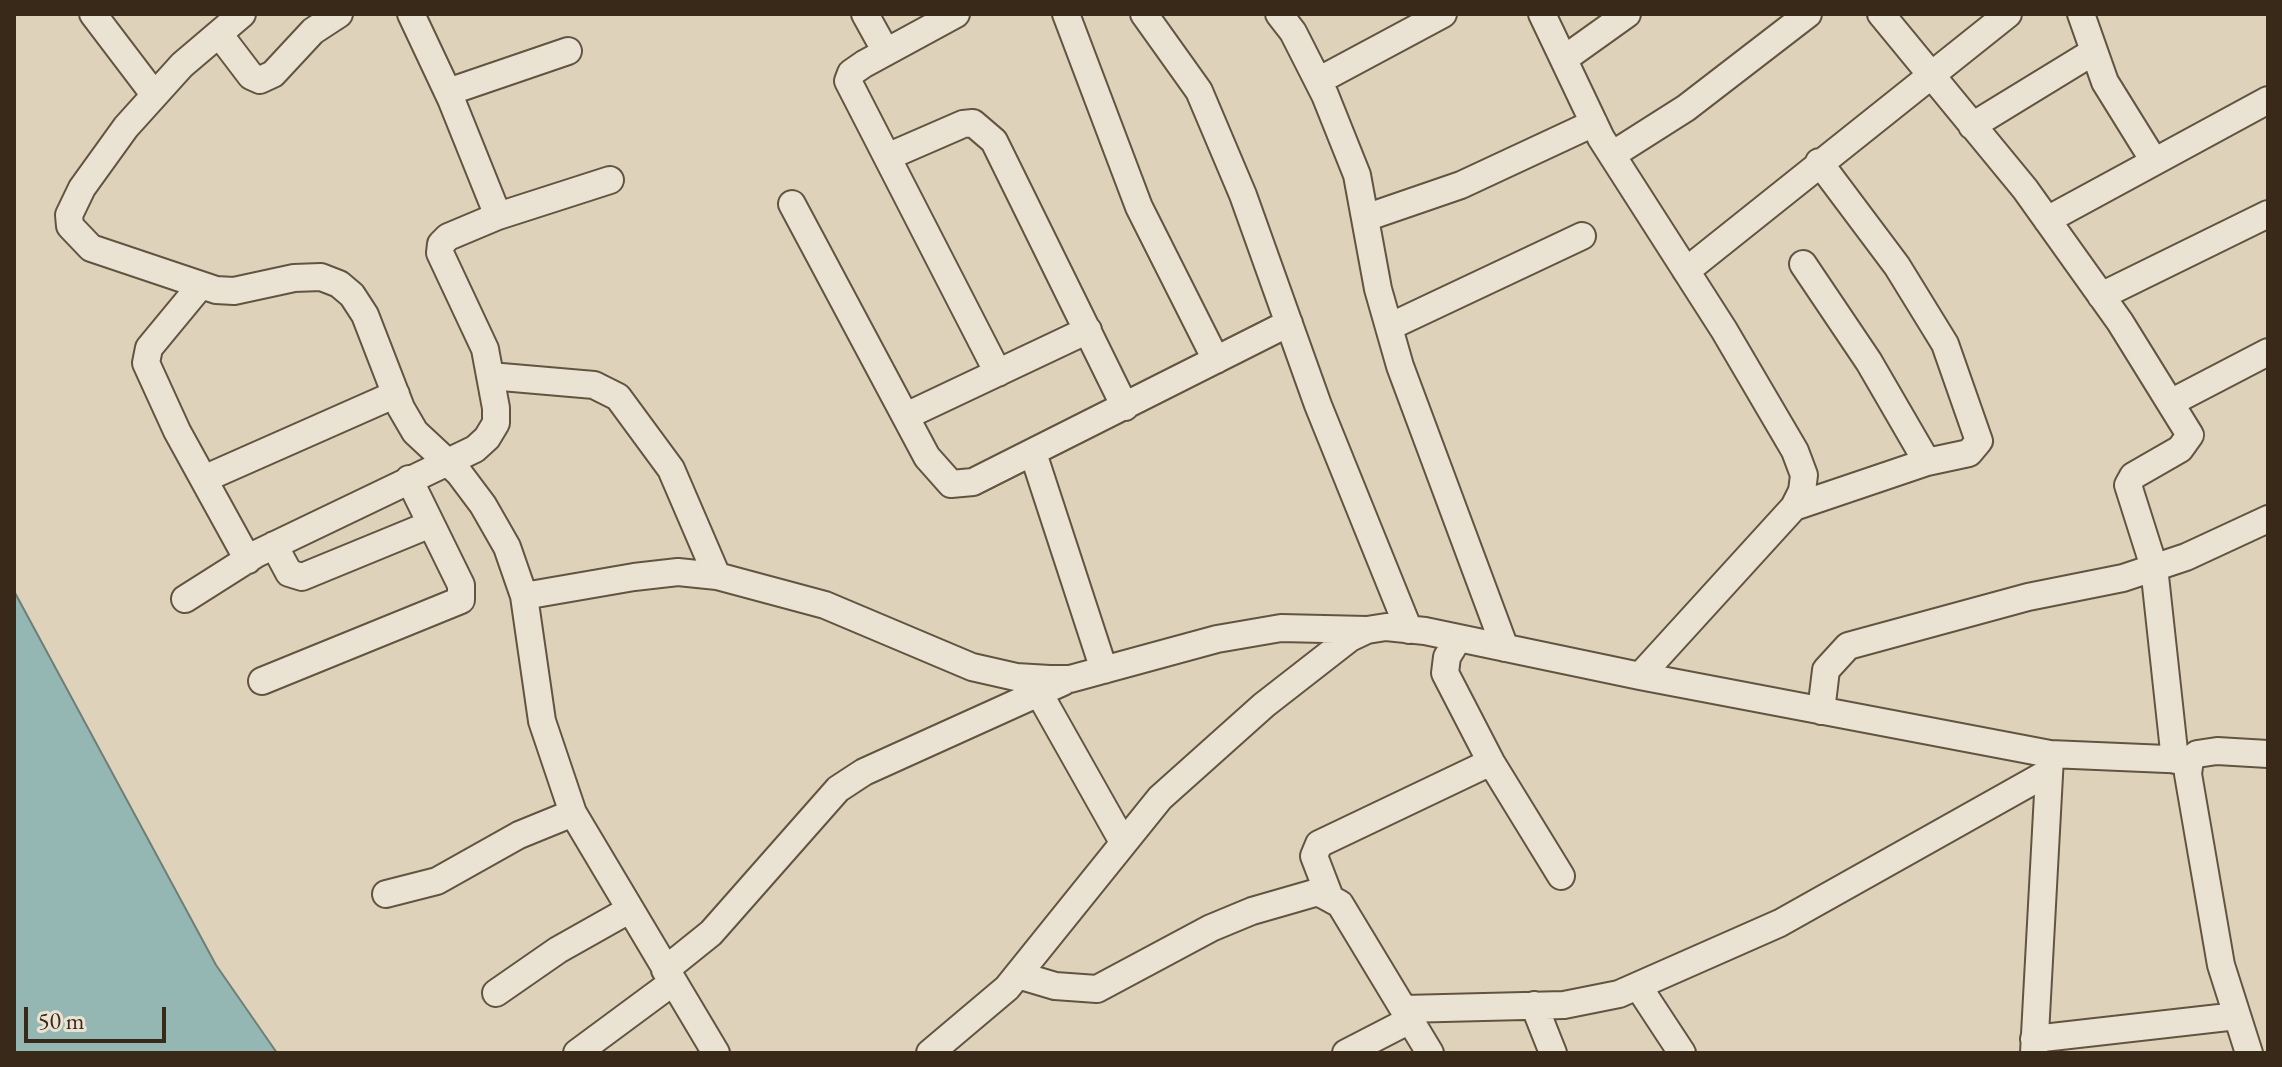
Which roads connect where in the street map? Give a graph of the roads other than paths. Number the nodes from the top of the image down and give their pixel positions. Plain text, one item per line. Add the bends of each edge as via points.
1 (93, 14) edge
2 (339, 14) edge
3 (411, 14) edge
4 (865, 14) edge
5 (956, 14) edge
6 (1066, 14) edge
7 (1144, 14) edge
8 (1279, 14) edge
9 (1443, 14) edge
10 (1542, 14) edge
11 (1627, 14) edge
12 (1808, 14) edge
13 (1881, 14) edge
14 (2008, 14) edge
15 (2081, 14) edge
16 (231, 20) edge
17 (568, 51) dead end
18 (886, 52) junction
19 (2093, 52) junction
20 (1564, 59) junction
21 (1928, 74) junction
22 (1318, 81) junction
23 (448, 92) junction
24 (153, 93) junction
25 (2268, 100) edge
26 (1594, 123) junction
27 (1972, 126) junction
28 (1612, 155) junction
29 (887, 157) junction
30 (2154, 161) junction
31 (1819, 162) junction
32 (610, 180) dead end
33 (792, 204) dead end
34 (2268, 214) edge
35 (498, 216) junction
36 (1365, 218) junction
37 (2047, 220) junction
38 (1582, 236) dead end
39 (1803, 264) dead end
40 (1686, 271) junction
41 (201, 285) junction
42 (2101, 296) junction
43 (1289, 323) junction
44 (1389, 327) junction
45 (1088, 330) junction
46 (2268, 352) edge
47 (1216, 360) junction
48 (998, 373) junction
49 (490, 376) junction
50 (396, 394) junction
51 (2172, 402) junction
52 (1125, 407) junction
53 (906, 416) junction
54 (1033, 453) junction
55 (446, 462) junction
56 (1927, 462) junction
57 (206, 478) junction
58 (409, 479) junction
59 (1794, 507) junction
60 (2268, 519) edge
61 (431, 524) junction
62 (274, 545) junction
63 (248, 560) junction
64 (2154, 567) junction
65 (717, 576) junction
66 (524, 596) junction
67 (185, 599) dead end
68 (1367, 630) junction
69 (1409, 630) junction
70 (1458, 639) junction
71 (1505, 648) junction
72 (1104, 670) junction
73 (1640, 676) junction
74 (1070, 679) junction
75 (262, 681) dead end
76 (1039, 693) junction
77 (1821, 711) junction
78 (2268, 754) edge
79 (2182, 760) junction
80 (1491, 762) junction
81 (2050, 763) junction
82 (573, 813) junction
83 (1123, 842) junction
84 (1561, 876) dead end
85 (386, 894) dead end
86 (1329, 895) junction
87 (629, 910) junction
88 (1018, 975) junction
89 (669, 976) junction
90 (1638, 986) junction
91 (496, 993) dead end
92 (1534, 1005) junction
93 (1407, 1014) junction
94 (2237, 1016) junction
95 (2034, 1046) edge
96 (577, 1053) edge
97 (716, 1053) edge
98 (930, 1053) edge
99 (1346, 1053) edge
100 (1430, 1053) edge
101 (1553, 1053) edge
102 (1682, 1053) edge
103 (2249, 1053) edge

1 - 24 street
2 - 16 street via 260,80 251,76
3 - 23 street
4 - 18 street
5 - 18 street
6 - 47 street via 1139,207
7 - 43 street via 1199,91
8 - 22 street
9 - 22 street
10 - 20 street
11 - 20 street
12 - 28 street via 1686,108
13 - 21 street
14 - 21 street
15 - 19 street
16 - 24 street
17 - 23 street
18 - 29 street via 851,73 848,81
19 - 27 street
19 - 30 street via 2105,82
20 - 26 street
21 - 27 street
21 - 31 street
22 - 36 street via 1357,175
23 - 35 street
24 - 41 street via 82,188 69,215 70,226 91,248
25 - 30 street
26 - 28 street
26 - 36 street via 1461,185
27 - 37 street
28 - 40 street
29 - 45 street via 963,124 982,129 994,141
29 - 48 street
30 - 37 street
31 - 40 street
31 - 56 street via 1897,266 1945,344 1976,424 1979,441 1969,453
32 - 35 street
33 - 53 street
34 - 42 street
35 - 49 street via 448,237 440,253 474,318
36 - 44 street
37 - 42 street
38 - 44 street
39 - 56 street
40 - 59 street via 1795,451 1804,475
41 - 50 street via 234,291 321,277 339,284 365,315
41 - 57 street via 149,348 146,363
42 - 51 street
43 - 47 street
43 - 69 street
44 - 71 street
45 - 48 street
45 - 52 street
46 - 51 street
47 - 52 street
48 - 53 street
49 - 55 street via 496,423 475,449
49 - 65 street via 594,385 618,397 671,469
50 - 55 street via 415,432
50 - 57 street
51 - 64 street via 2190,435 2187,443 2133,476 2128,485
52 - 54 street
53 - 54 street via 927,457 951,484 973,482
54 - 72 street
55 - 58 street
55 - 66 street via 483,505 507,547
56 - 59 street
57 - 63 street
58 - 61 street
58 - 62 street
59 - 73 street
60 - 64 street
61 - 62 street via 302,577 289,573
61 - 75 street via 461,585 461,600
62 - 63 street
63 - 67 street
64 - 77 street via 1848,646 1826,670
64 - 79 street
65 - 66 street via 663,574
65 - 74 street via 825,605 972,667 1016,677
66 - 82 street via 542,721
68 - 69 street
68 - 72 street via 1281,628 1217,639
68 - 83 street via 1350,638 1193,765
69 - 70 street
70 - 71 street
70 - 80 street via 1445,673
71 - 73 street
72 - 74 street
73 - 77 street
74 - 76 street
76 - 83 street
76 - 89 street via 864,772 838,789
77 - 81 street
78 - 79 street via 2217,751
79 - 81 street
79 - 94 street via 2221,965
80 - 84 street
80 - 86 street via 1319,844 1314,856
81 - 90 street via 1780,923
81 - 95 street
82 - 85 street via 519,835 437,881
82 - 87 street
83 - 88 street
86 - 88 street via 1301,894 1252,911 1179,943 1097,989 1055,986
86 - 93 street via 1347,914
87 - 89 street
87 - 91 street
88 - 98 street
89 - 96 street
89 - 97 street
90 - 92 street via 1595,1001
90 - 102 street
92 - 93 street
92 - 101 street
93 - 99 street
93 - 100 street
94 - 95 street
94 - 103 street

